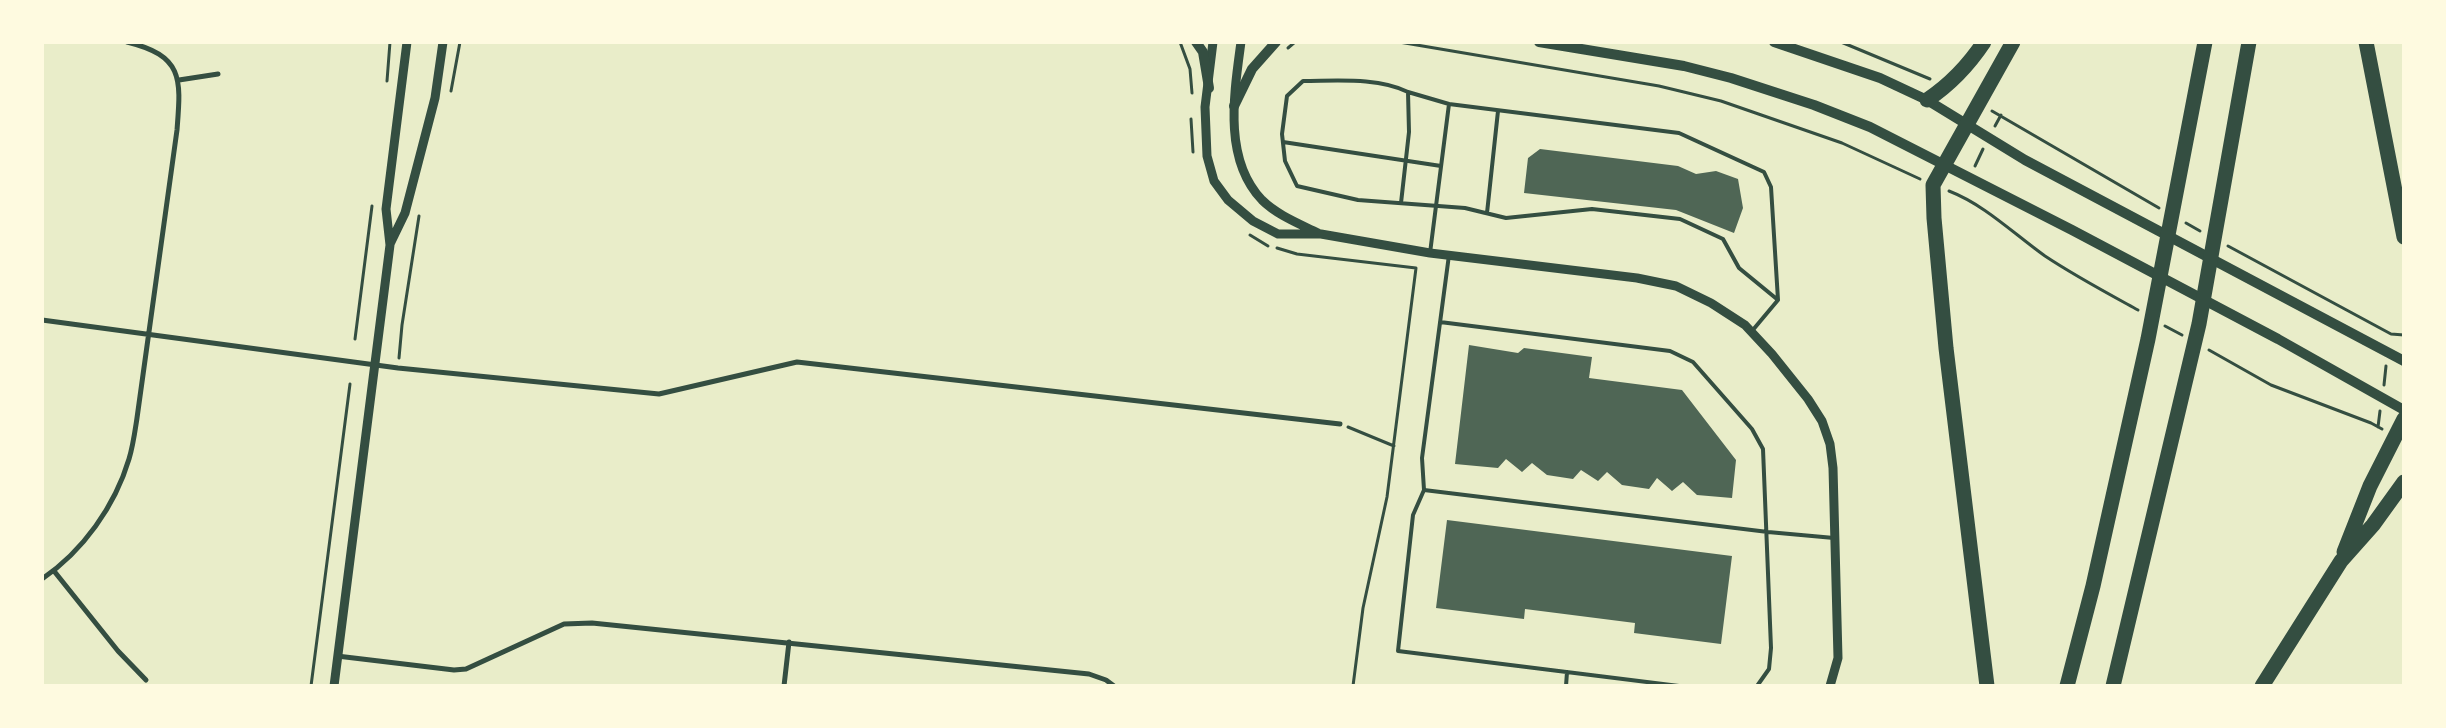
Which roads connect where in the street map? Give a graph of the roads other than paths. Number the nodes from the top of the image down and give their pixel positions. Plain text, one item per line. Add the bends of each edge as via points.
1 (127, 42) edge
2 (407, 42) edge
3 (443, 42) edge
4 (1196, 42) edge
5 (1213, 42) edge
6 (1241, 42) edge
7 (1276, 42) edge
8 (1539, 42) edge
9 (1774, 42) edge
10 (1984, 42) edge
11 (2013, 42) edge
12 (2205, 42) edge
13 (2249, 42) edge
14 (2366, 42) edge
15 (218, 74) dead end
16 (179, 80) junction
17 (1209, 88) junction
18 (1408, 92) junction
19 (1927, 100) junction
20 (1449, 104) junction
21 (1234, 106) junction
22 (1498, 110) junction
23 (1966, 125) junction
24 (1283, 142) junction
25 (1406, 161) junction
26 (1944, 164) junction
27 (1441, 166) junction
28 (1400, 203) junction
29 (1436, 205) junction
30 (1487, 214) junction
31 (1321, 234) junction
32 (2404, 237) edge
33 (390, 245) junction
34 (1430, 253) junction
35 (1449, 255) junction
36 (1778, 300) junction
37 (42, 320) edge
38 (1440, 322) junction
39 (1752, 332) junction
40 (149, 335) junction
41 (2404, 362) edge
42 (375, 364) junction
43 (2404, 410) edge
44 (2404, 419) edge
45 (1340, 424) road end
46 (2404, 482) edge
47 (1424, 490) junction
48 (1768, 532) junction
49 (1835, 538) junction
50 (2340, 561) junction
51 (54, 571) junction
52 (42, 578) edge
53 (790, 642) junction
54 (338, 656) junction
55 (1567, 672) junction
56 (146, 680) dead end
57 (334, 686) edge
58 (784, 686) edge
59 (1114, 686) edge
60 (1566, 686) edge
61 (1680, 686) edge
62 (1756, 686) edge
63 (1830, 686) edge
64 (1987, 686) edge
65 (2067, 686) edge
66 (2113, 686) edge
67 (2262, 686) edge

1 - 16 street via 164,57 174,67
2 - 33 street via 386,209
3 - 33 street via 435,98 405,213
4 - 17 main road via 1204,52
5 - 17 street
6 - 21 street
7 - 21 main road via 1252,69
8 - 26 main road via 1684,66 1762,87 1870,127
9 - 19 main road via 1880,78
10 - 19 highway via 1964,70
11 - 23 highway
12 - 65 highway via 2148,339 2093,586
13 - 66 highway via 2200,324
14 - 32 highway
15 - 16 street
16 - 40 street via 177,130
17 - 31 street via 1205,121 1206,156 1214,182 1228,200 1253,221 1278,234
18 - 20 lane
18 - 24 lane via 1397,87 1348,81 1303,81 1287,96
18 - 25 lane
19 - 23 main road
20 - 22 lane
20 - 27 lane
21 - 31 street via 1235,140 1242,168 1252,188 1264,202 1287,218
22 - 30 lane
22 - 36 lane via 1679,133 1764,172 1772,188
23 - 26 highway
23 - 41 main road via 2089,195
24 - 25 lane
24 - 28 lane via 1285,161 1297,186 1358,200
25 - 27 lane
25 - 28 lane
26 - 43 main road via 2278,339
26 - 64 highway via 1933,185 1934,218
27 - 29 lane
28 - 29 lane
29 - 30 lane
29 - 34 lane
30 - 36 lane via 1506,218 1592,209 1680,220 1723,239 1739,268
31 - 34 street
33 - 42 street
34 - 35 street
35 - 38 lane
35 - 39 street via 1637,278 1676,286 1711,303
36 - 39 lane
37 - 40 street
38 - 47 lane via 1422,458
38 - 48 lane via 1670,351 1692,362 1752,430 1763,450
39 - 49 street via 1808,399 1822,421 1830,444 1833,468
40 - 42 street
40 - 51 street via 126,467 113,498 90,534
42 - 45 street via 659,394 797,362
42 - 54 street
44 - 50 highway via 2370,486
46 - 50 highway via 2373,525
47 - 48 lane
47 - 55 lane via 1413,515 1398,651
48 - 49 lane
48 - 62 lane via 1771,648 1769,669
49 - 63 street via 1838,658
50 - 67 highway
51 - 52 street
51 - 56 street via 118,651
53 - 54 street via 592,622 564,624 466,669
53 - 58 street
53 - 59 street via 1089,674
54 - 57 street
55 - 60 lane
55 - 61 lane

